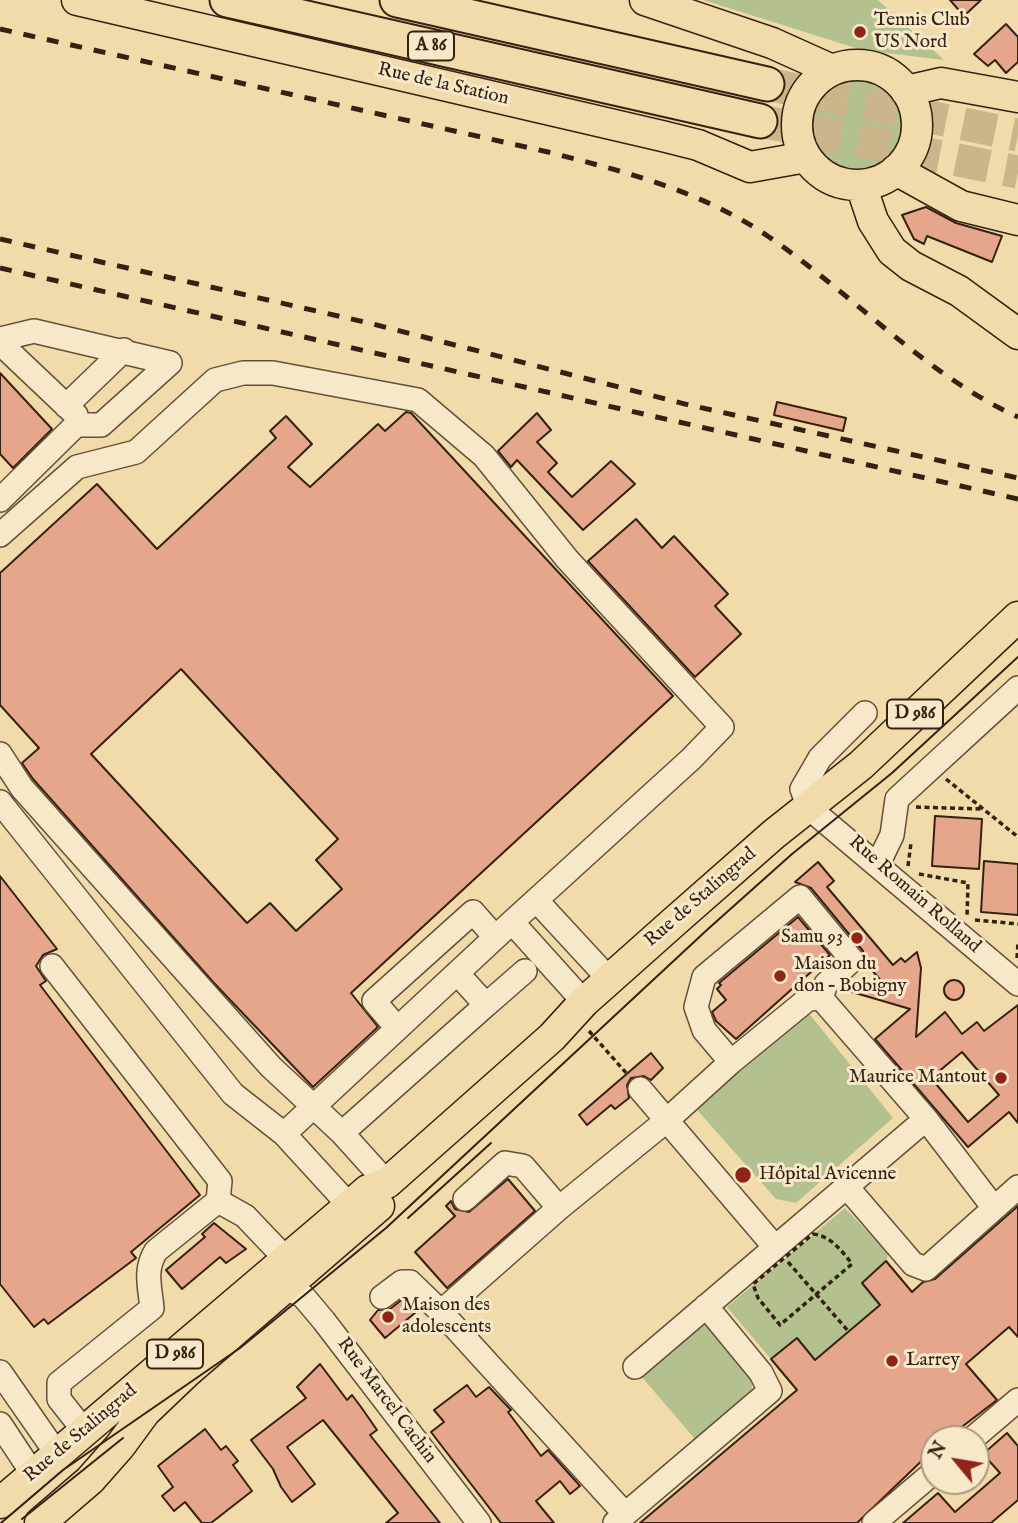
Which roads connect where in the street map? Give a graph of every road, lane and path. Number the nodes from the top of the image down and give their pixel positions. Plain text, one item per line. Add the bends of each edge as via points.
1 (77, 0) edge
2 (227, 0) edge
3 (397, 0) edge
4 (645, 0) edge
5 (782, 48) junction
6 (832, 70) junction
7 (767, 84) tunnel mouth
8 (906, 91) junction
9 (804, 97) junction
10 (1018, 97) edge
11 (760, 121) tunnel mouth
12 (806, 157) junction
13 (896, 170) junction
14 (861, 185) junction
15 (1018, 220) edge
16 (1018, 334) edge
17 (0, 342) edge
18 (124, 350) junction
19 (71, 415) junction
20 (0, 500) edge
21 (0, 535) edge
22 (1018, 617) edge
23 (1018, 688) edge
24 (865, 713) dead end
25 (0, 754) edge
26 (932, 767) junction
27 (0, 802) edge
28 (896, 806) junction
29 (809, 808) junction
30 (984, 810) junction
31 (1018, 837) edge
32 (881, 858) junction
33 (536, 900) junction
34 (1018, 924) edge
35 (504, 930) junction
36 (52, 966) dead end
37 (525, 971) dead end
38 (457, 973) junction
39 (609, 979) junction
40 (1018, 984) edge
41 (821, 998) junction
42 (486, 1005) junction
43 (578, 1008) junction
44 (397, 1028) junction
45 (731, 1062) junction
46 (636, 1083) joint
47 (313, 1105) junction
48 (926, 1119) junction
49 (666, 1121) junction
50 (342, 1133) junction
51 (284, 1134) junction
52 (387, 1183) junction
53 (846, 1186) junction
54 (1018, 1186) edge
55 (465, 1199) dead end
56 (218, 1201) junction
57 (349, 1205) junction
58 (559, 1208) junction
59 (994, 1208) junction
60 (779, 1252) junction
61 (286, 1259) junction
62 (271, 1286) junction
63 (816, 1294) junction
64 (382, 1297) dead end
65 (706, 1306) junction
66 (441, 1312) junction
67 (849, 1332) dead end
68 (635, 1367) dead end
69 (0, 1372) edge
70 (1015, 1408) edge
71 (0, 1424) edge
72 (990, 1426) edge
73 (85, 1432) junction
74 (57, 1454) junction
75 (33, 1474) junction
76 (920, 1484) edge
77 (0, 1503) edge
78 (620, 1519) edge
79 (40, 1523) edge
80 (479, 1523) edge
81 (874, 1523) edge

1 - 12 main road, Rue de la Station via 662,136 750,167
2 - 11 highway, A 86
3 - 7 highway, A 86
4 - 5 main road
5 - 6 main road
5 - 9 main road
6 - 8 main road via 865,65 895,79
6 - 9 main road
8 - 10 main road via 941,83
8 - 13 main road via 913,104 916,132 906,159
9 - 12 main road via 797,127
12 - 14 main road via 830,179
13 - 14 main road
13 - 15 main road via 961,206
14 - 16 main road via 873,221 892,251
17 - 18 street via 34,331
17 - 19 street
18 - 19 street
18 - 19 street via 170,363 101,425
19 - 20 street
21 - 33 street via 77,467 136,452 215,380 243,373 272,373 418,400 484,456 567,559 722,727
22 - 29 main road, Rue de Stalingrad / D 986
23 - 26 street
24 - 29 street via 820,758 802,789
25 - 47 street via 22,788 243,1036
26 - 28 street via 897,799
26 - 30 path
27 - 51 street via 233,1094
28 - 30 path
28 - 32 street via 892,835
29 - 32 street, Rue Romain Rolland
29 - 39 main road, Rue de Stalingrad / D 986
30 - 31 path
32 - 34 path via 914,873 968,883 967,920
32 - 40 street, Rue Romain Rolland
33 - 35 street
33 - 39 street
35 - 38 street
35 - 43 street via 549,964
35 - 44 street via 472,912 374,1001
36 - 56 street via 220,1181
37 - 42 street
38 - 42 street
38 - 44 street
39 - 43 main road, Rue de Stalingrad / D 986
41 - 45 street via 808,999
41 - 45 street via 826,984 852,960 800,897 704,977 696,1007 704,1030
41 - 48 street
42 - 50 street
43 - 46 path
43 - 52 main road, Rue de Stalingrad / D 986 via 552,1037
44 - 47 street
45 - 49 street
46 - 49 street
47 - 50 street
47 - 51 street
48 - 53 street
48 - 59 street
49 - 58 street
49 - 60 street
50 - 52 street
51 - 57 street
52 - 57 main road, Rue de Stalingrad / D 986 via 368,1189
52 - 62 main road, Rue de Stalingrad / D 986 via 382,1203
53 - 59 street via 913,1264 926,1269
53 - 60 street
54 - 59 street
55 - 58 street via 505,1163 523,1166
56 - 61 street via 245,1216
56 - 73 street via 156,1251 149,1262 152,1308 59,1383 60,1399
57 - 61 main road, Rue de Stalingrad / D 986
58 - 66 street
60 - 63 path
60 - 63 path via 813,1234 841,1249 852,1265
60 - 63 path via 753,1284 758,1298 780,1325
60 - 65 street
61 - 62 main road, Rue de Stalingrad / D 986
62 - 73 main road, Rue de Stalingrad / D 986
62 - 79 main road, Rue de Stalingrad / D 986 via 162,1396 90,1480
62 - 80 street, Rue Marcel Cachin via 303,1296
63 - 67 path
64 - 66 street via 402,1282 410,1282
65 - 68 street
65 - 78 street via 761,1373 770,1391
66 - 78 street
69 - 74 street
70 - 72 street
71 - 75 street
73 - 74 main road, Rue de Stalingrad / D 986
74 - 75 main road, Rue de Stalingrad / D 986
75 - 77 main road, Rue de Stalingrad / D 986
76 - 81 street

